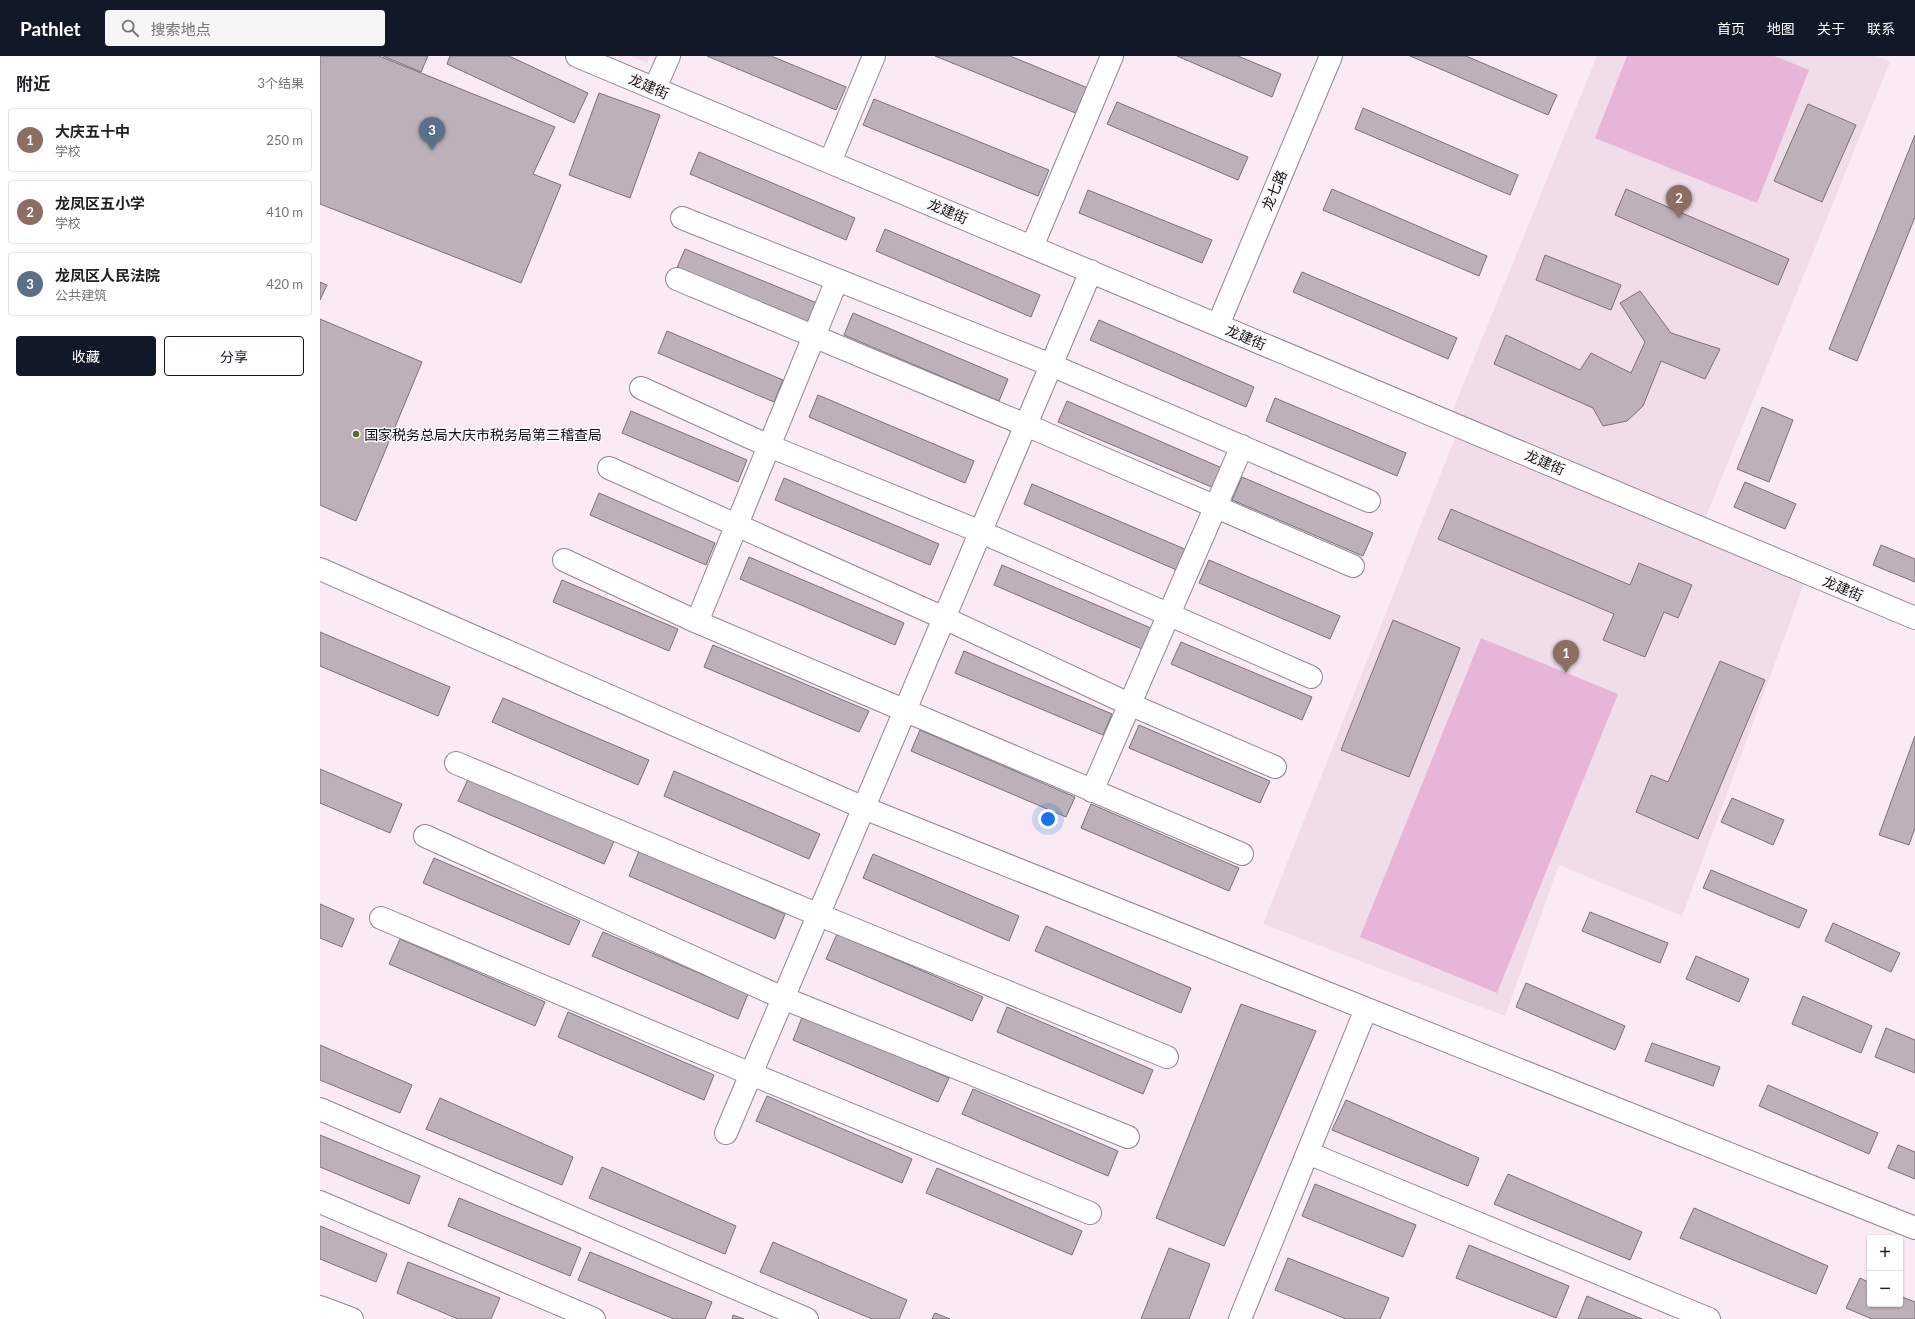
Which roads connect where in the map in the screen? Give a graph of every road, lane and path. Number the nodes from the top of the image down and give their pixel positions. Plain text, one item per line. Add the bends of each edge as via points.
1 (577, 56) edge
2 (669, 56) edge
3 (874, 56) edge
4 (1112, 56) edge
5 (1331, 56) edge
6 (655, 88) junction
7 (830, 162) junction
8 (682, 218) dead end
9 (1032, 247) junction
10 (1091, 271) junction
11 (677, 279) dead end
12 (837, 280) junction
13 (1218, 325) junction
14 (814, 336) junction
15 (1051, 365) junction
16 (641, 388) dead end
17 (1026, 425) junction
18 (769, 446) junction
19 (1242, 446) junction
20 (609, 468) dead end
21 (1369, 501) dead end
22 (1215, 507) junction
23 (736, 525) junction
24 (981, 532) junction
25 (564, 560) dead end
26 (1353, 566) dead end
27 (320, 570) edge
28 (1169, 614) junction
29 (944, 618) junction
30 (1915, 618) edge
31 (697, 622) junction
32 (1311, 678) dead end
33 (1129, 704) junction
34 (906, 709) junction
35 (456, 763) dead end
36 (1275, 767) dead end
37 (1092, 791) junction
38 (864, 808) junction
39 (425, 836) dead end
40 (1242, 854) dead end
41 (819, 915) junction
42 (381, 918) dead end
43 (784, 998) junction
44 (1366, 1009) junction
45 (1167, 1057) dead end
46 (752, 1074) junction
47 (320, 1109) edge
48 (726, 1133) dead end
49 (1128, 1137) dead end
50 (1308, 1153) junction
51 (320, 1202) edge
52 (1090, 1213) dead end
53 (1915, 1228) edge
54 (320, 1307) edge
55 (352, 1319) edge
56 (594, 1319) edge
57 (807, 1319) edge
58 (1240, 1319) edge
59 (1710, 1319) edge

1 - 6 street, 龙建街
2 - 6 street
3 - 7 street
4 - 9 street
5 - 13 street, 龙七路
6 - 7 street, 龙建街
7 - 9 street, 龙建街
8 - 12 street
9 - 10 street, 龙建街
10 - 13 street, 龙建街
10 - 15 street
11 - 14 street
12 - 14 street
12 - 15 street
13 - 30 street, 龙建街
14 - 17 street
14 - 18 street
15 - 17 street
15 - 19 street
16 - 18 street
17 - 22 street
17 - 24 street
18 - 23 street
18 - 24 street
19 - 21 street
19 - 22 street
20 - 23 street
22 - 26 street
22 - 28 street
23 - 29 street
23 - 31 street
24 - 28 street
24 - 29 street
25 - 31 street
27 - 38 street
28 - 32 street
28 - 33 street
29 - 33 street
29 - 34 street
31 - 34 street
33 - 36 street
33 - 37 street
34 - 37 street
34 - 38 street
35 - 41 street
37 - 40 street
38 - 41 street
38 - 44 street
39 - 43 street
41 - 43 street
41 - 45 street
42 - 46 street
43 - 46 street
43 - 49 street
44 - 50 street
44 - 53 street
46 - 48 street
46 - 52 street
47 - 57 street
50 - 58 street
50 - 59 street
51 - 56 street
54 - 55 street

